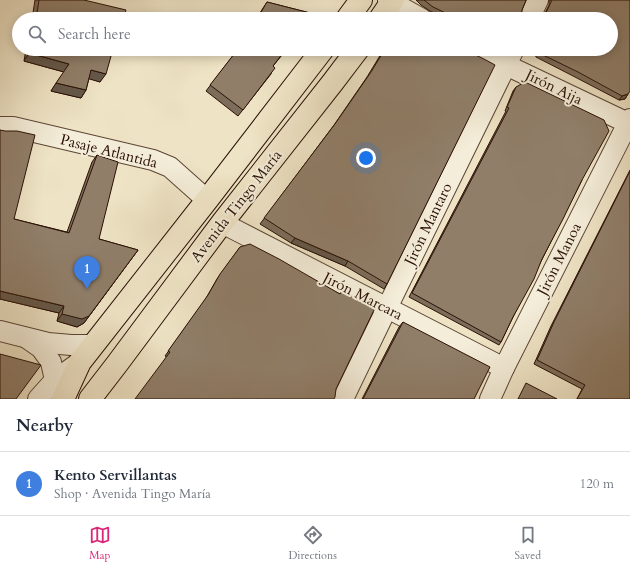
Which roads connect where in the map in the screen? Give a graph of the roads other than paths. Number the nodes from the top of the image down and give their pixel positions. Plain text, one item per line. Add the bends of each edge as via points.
1 (362, 0) edge
2 (538, 0) edge
3 (388, 5) edge
4 (353, 12) edge
5 (405, 12) edge
6 (532, 12) edge
7 (317, 56) edge
8 (353, 56) edge
9 (510, 57) edge
10 (333, 82) junction
11 (629, 122) edge
12 (0, 127) edge
13 (207, 200) junction
14 (222, 223) junction
15 (387, 308) junction
16 (0, 331) edge
17 (26, 338) junction
18 (93, 345) junction
19 (117, 364) junction
20 (504, 368) junction
21 (59, 389) edge
22 (38, 399) edge
23 (90, 399) edge
24 (102, 399) edge
25 (343, 399) edge
26 (490, 399) edge

1 - 4 main road
2 - 6 street
3 - 5 street
7 - 10 main road
7 - 13 main road, Avenida Tingo María
8 - 10 main road, Avenida Tingo María
9 - 11 street, Jirón Aija
9 - 15 street, Jirón Mantaro
10 - 14 main road, Avenida Tingo María
11 - 20 street, Jirón Manoa
12 - 13 street, Pasaje Atlantida via 13,127 153,160 170,167
13 - 18 main road, Avenida Tingo María
14 - 15 street, Jirón Marcara
14 - 19 main road, Avenida Tingo María
15 - 20 street, Jirón Marcara
15 - 25 street, Jirón Mantaro
16 - 17 street
17 - 18 street via 48,343
17 - 21 street via 41,348 48,357
18 - 21 main road, Avenida Tingo María
19 - 23 main road, Avenida Tingo María
19 - 24 street, Avenida Tingo María
20 - 26 street, Jirón Manoa
21 - 22 street, Avenida Tingo María

